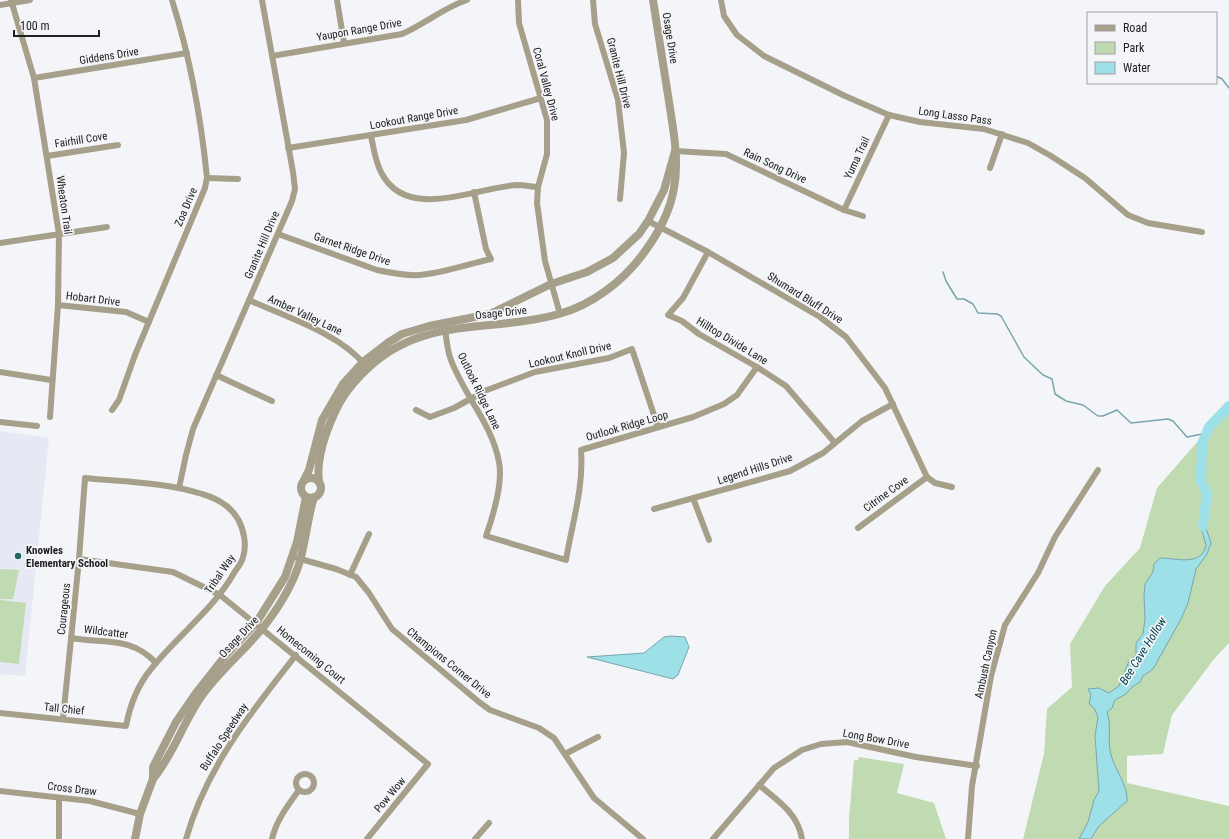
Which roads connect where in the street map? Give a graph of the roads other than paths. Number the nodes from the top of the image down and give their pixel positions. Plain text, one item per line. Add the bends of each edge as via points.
1 (30, 0) edge
2 (172, 0) edge
3 (262, 0) edge
4 (337, 0) edge
5 (467, 0) edge
6 (518, 0) edge
7 (593, 0) edge
8 (653, 0) edge
9 (721, 0) edge
10 (11, 1) edge
11 (458, 1) edge
12 (0, 5) edge
13 (344, 43) junction
14 (187, 53) junction
15 (272, 56) junction
16 (34, 78) junction
17 (541, 98) junction
18 (889, 115) junction
19 (1002, 134) junction
20 (371, 136) junction
21 (118, 145) dead end
22 (288, 148) junction
23 (675, 151) junction
24 (47, 156) junction
25 (990, 168) dead end
26 (207, 178) junction
27 (238, 179) dead end
28 (538, 187) junction
29 (474, 192) junction
30 (620, 198) dead end
31 (844, 210) junction
32 (863, 216) dead end
33 (648, 221) junction
34 (107, 227) dead end
35 (661, 228) junction
36 (1202, 232) dead end
37 (59, 234) junction
38 (278, 234) junction
39 (0, 243) edge
40 (708, 252) junction
41 (552, 284) junction
42 (249, 300) junction
43 (58, 305) junction
44 (560, 314) junction
45 (149, 322) junction
46 (445, 326) junction
47 (365, 365) junction
48 (757, 367) junction
49 (0, 372) edge
50 (216, 375) junction
51 (51, 380) junction
52 (471, 399) junction
53 (272, 401) dead end
54 (893, 404) junction
55 (112, 410) dead end
56 (416, 410) dead end
57 (50, 417) dead end
58 (0, 422) edge
59 (37, 426) dead end
60 (658, 427) junction
61 (835, 443) junction
62 (1098, 470) dead end
63 (85, 478) joint
64 (927, 478) junction
65 (304, 480) junction
66 (318, 482) junction
67 (952, 487) dead end
68 (179, 488) junction
69 (310, 497) junction
70 (693, 498) junction
71 (654, 509) dead end
72 (858, 528) dead end
73 (369, 534) dead end
74 (486, 536) joint
75 (708, 540) dead end
76 (79, 558) junction
77 (297, 558) junction
78 (350, 575) junction
79 (220, 595) junction
80 (256, 623) junction
81 (263, 629) junction
82 (71, 638) junction
83 (296, 655) junction
84 (156, 663) junction
85 (0, 713) edge
86 (63, 719) junction
87 (126, 726) joint
88 (598, 737) dead end
89 (565, 754) junction
90 (428, 764) joint
91 (977, 766) junction
92 (153, 779) junction
93 (759, 785) junction
94 (299, 790) dead end
95 (0, 791) edge
96 (59, 798) junction
97 (140, 814) junction
98 (489, 823) dead end
99 (58, 839) edge
100 (135, 839) edge
101 (186, 839) edge
102 (272, 839) edge
103 (367, 839) edge
104 (475, 839) edge
105 (642, 839) edge
106 (713, 839) edge
107 (802, 839) edge
108 (968, 839) edge

1 - 10 street
2 - 14 street, Zoa Drive via 184,35
3 - 15 street, Granite Hill Drive
4 - 13 street
5 - 11 street, Yaupon Range Drive
6 - 17 street, Coral Valley Drive via 519,23
7 - 30 street, Granite Hill Drive via 596,24 618,100 624,154
8 - 23 street, Osage Drive
9 - 18 street, Long Lasso Pass via 724,16 737,35 764,56 844,96
10 - 12 street
10 - 16 street, Wheaton Trail
11 - 13 street, Yaupon Range Drive via 402,34
13 - 15 street, Yaupon Range Drive
14 - 16 street, Giddens Drive
14 - 26 street, Zoa Drive
15 - 22 street, Granite Hill Drive
16 - 24 street, Wheaton Trail
17 - 20 street, Lookout Range Drive via 466,120
17 - 28 street, Coral Valley Drive via 547,120 547,154
18 - 19 street, Long Lasso Pass
18 - 31 street, Yuma Trail
19 - 25 street
19 - 36 street, Long Lasso Pass via 1028,143 1052,156 1085,178 1128,215 1148,223
20 - 22 street, Lookout Range Drive
20 - 29 street via 382,175 392,188 403,195 416,199 453,197
21 - 24 street, Fairhill Cove
22 - 38 street, Granite Hill Drive via 295,189
23 - 31 street, Rain Song Drive via 726,154
23 - 33 street, Osage Drive via 664,190
23 - 35 street, Osage Drive via 677,170 674,189
24 - 37 street, Wheaton Trail
26 - 27 street
26 - 45 street, Zoa Drive
28 - 29 street via 518,185
28 - 41 street, Coral Valley Drive via 540,227 545,261
29 - 38 street, Garnet Ridge Drive via 486,249 491,259 420,275 394,274 377,270
31 - 32 street, Rain Song Drive
33 - 35 street, Shumard Bluff Drive
33 - 41 street, Osage Drive via 639,234 613,258 587,272
34 - 37 street
35 - 40 street, Shumard Bluff Drive
35 - 44 street, Osage Drive via 636,263 617,282 589,301
37 - 39 street
37 - 43 street, Wheaton Trail
38 - 42 street, Granite Hill Drive
40 - 48 street, Hilltop Divide Lane via 683,298 668,316 682,321 699,334
40 - 54 street, Shumard Bluff Drive via 820,317 846,337 885,388
41 - 44 street, Coral Valley Drive
41 - 46 street, Osage Drive via 503,310
42 - 47 street, Amber Valley Lane via 347,346
42 - 50 street, Granite Hill Drive
43 - 45 street, Hobart Drive via 126,312
43 - 51 street, Wheaton Trail
44 - 46 street, Osage Drive via 526,322
45 - 55 street, Zoa Drive via 119,400
46 - 47 street, Osage Drive via 429,326 402,334 389,342
46 - 52 street, Outlook Ridge Lane via 451,360
47 - 65 street, Osage Drive via 342,384 325,414
47 - 66 street, Osage Drive via 337,407 322,448
48 - 60 street, Outlook Ridge Loop via 737,395 724,404 693,417
48 - 61 street, Hilltop Divide Lane via 786,386
49 - 51 street
50 - 53 street
50 - 68 street, Granite Hill Drive via 193,429
51 - 57 street, Wheaton Trail
52 - 56 street, Lookout Knoll Drive via 430,417
52 - 60 street, Lookout Knoll Drive via 534,372 609,358 632,349
52 - 74 street, Outlook Ridge Lane via 489,431 500,462 494,514
54 - 61 street, Legend Hills Drive via 862,421
54 - 64 street, Shumard Bluff Drive
58 - 59 street
60 - 74 street, Outlook Ridge Loop via 581,450 582,466 577,507 566,560
61 - 70 street, Legend Hills Drive via 823,453 790,471
62 - 91 street, Ambush Canyon via 1055,536 1038,573 1005,625 991,676
63 - 68 street, Tribal Way
63 - 76 street, Courageous
64 - 67 street
64 - 72 street, Citrine Cove
65 - 66 street via 313,478
65 - 69 street via 300,489
66 - 69 street via 320,491
68 - 79 street, Tribal Way via 216,499 234,513 242,525 245,538 243,557
69 - 77 street, Osage Drive
70 - 71 street, Legend Hills Drive
70 - 75 street
73 - 78 street
76 - 79 street, Homecoming Court via 173,572
76 - 82 street, Courageous
77 - 78 street, Champions Corner Drive
77 - 80 street, Osage Drive
77 - 81 street, Osage Drive via 284,595
78 - 89 street, Champions Corner Drive via 369,593 392,629 418,652 490,710 539,728 554,738
79 - 80 street, Homecoming Court
79 - 84 street, Tribal Way
80 - 81 street, Homecoming Court
80 - 92 street, Osage Drive via 226,655 176,722 153,766
81 - 83 street, Homecoming Court
81 - 92 street, Osage Drive via 228,663 202,696
82 - 84 street, Wildcatter via 136,646
82 - 86 street, Courageous
83 - 90 street, Homecoming Court
83 - 101 street, Buffalo Speedway via 242,724 216,766 200,798
84 - 87 street, Tribal Way via 138,687 129,709
85 - 86 street, Tall Chief
86 - 87 street, Tall Chief
88 - 89 street
89 - 105 street, Champions Corner Drive via 594,798
90 - 103 street, Pow Wow
91 - 93 street, Long Bow Drive via 861,744 832,742 802,750 790,757 774,768
91 - 108 street, Ambush Canyon via 972,786
92 - 97 street, Osage Drive
93 - 106 street, Long Bow Drive
93 - 107 street via 790,812 799,824
94 - 102 street via 287,806
95 - 96 street, Cross Draw
96 - 97 street, Cross Draw via 90,801
96 - 99 street
97 - 100 street, Osage Drive
98 - 104 street

